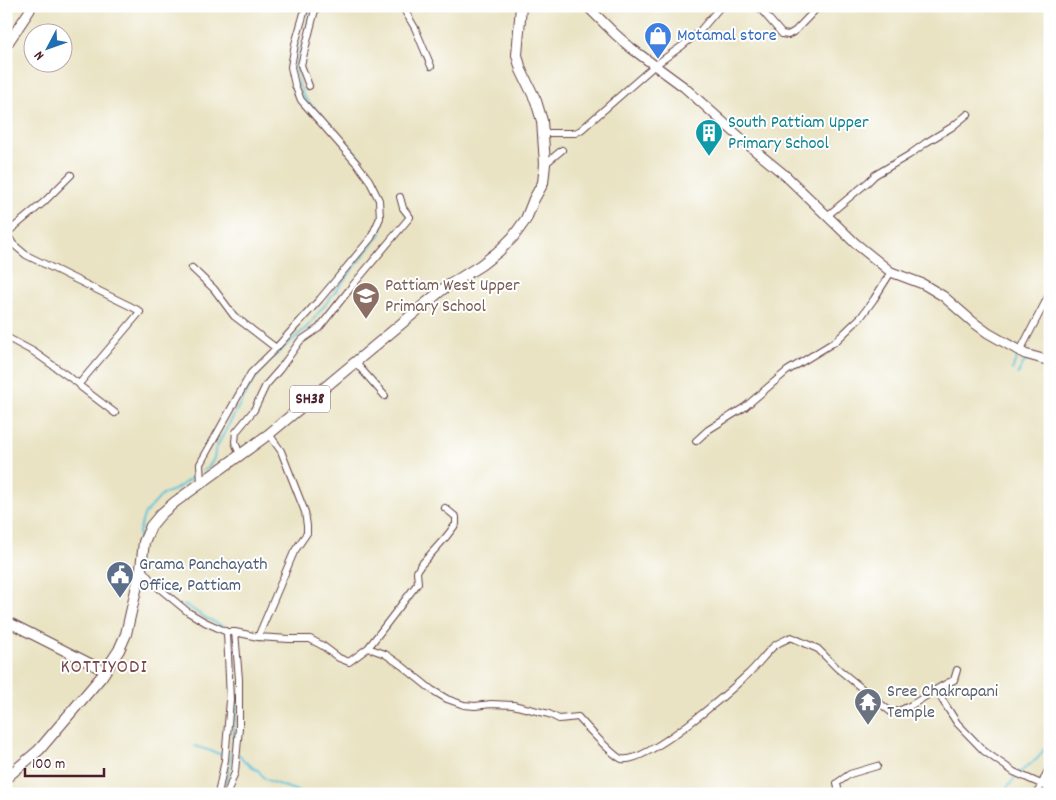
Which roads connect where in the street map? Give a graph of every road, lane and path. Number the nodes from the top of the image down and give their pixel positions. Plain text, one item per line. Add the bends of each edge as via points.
1 (31, 6) edge
2 (306, 6) edge
3 (316, 6) edge
4 (402, 6) edge
5 (521, 6) edge
6 (721, 6) edge
7 (758, 6) edge
8 (818, 6) edge
9 (590, 8) edge
10 (6, 46) edge
11 (431, 66) dead end
12 (654, 66) junction
13 (309, 86) dead end
14 (968, 114) dead end
15 (543, 133) junction
16 (562, 150) dead end
17 (545, 164) junction
18 (71, 175) dead end
19 (400, 197) dead end
20 (827, 216) junction
21 (7, 233) edge
22 (192, 268) dead end
23 (891, 272) junction
24 (1050, 293) edge
25 (6, 337) edge
26 (276, 348) junction
27 (1020, 351) junction
28 (1050, 361) edge
29 (355, 362) junction
30 (79, 384) junction
31 (385, 396) dead end
32 (115, 413) dead end
33 (269, 434) junction
34 (696, 441) dead end
35 (240, 455) junction
36 (201, 483) junction
37 (445, 508) dead end
38 (141, 568) junction
39 (6, 621) edge
40 (226, 632) junction
41 (235, 632) junction
42 (258, 637) junction
43 (368, 648) junction
44 (958, 670) dead end
45 (105, 671) junction
46 (936, 690) junction
47 (877, 766) dead end
48 (1050, 766) edge
49 (6, 778) edge
50 (1041, 784) junction
51 (1050, 790) edge
52 (218, 794) edge
53 (228, 794) edge
54 (839, 794) edge
55 (1037, 794) edge

1 - 10 main road
2 - 26 street via 291,67 295,85 301,100 369,180 380,200 380,218 370,238
3 - 13 street via 301,66
4 - 11 street
5 - 15 main road, SH38 via 517,54 536,101
6 - 12 street via 699,32
7 - 8 street via 782,34 788,35
9 - 12 main road
12 - 15 street via 581,130 575,133
12 - 20 main road via 684,87
14 - 20 street via 876,174
15 - 17 main road, SH38
16 - 17 street
17 - 29 main road, SH38 via 543,183 526,219 513,237 499,251 443,289
18 - 21 street
19 - 35 street via 410,217 319,328 300,341 266,385 254,410 236,432 235,442
20 - 23 main road
21 - 30 street via 13,244 26,255 140,312
22 - 26 street via 214,289 234,316
23 - 27 main road via 923,284 943,296 988,333
23 - 34 street via 861,317 842,336 787,371 745,407
24 - 27 street
25 - 30 street via 34,352
26 - 36 street via 251,373 230,410 200,464
27 - 28 main road
29 - 31 street
29 - 33 main road, SH38
30 - 32 street
33 - 35 main road, SH38
33 - 42 street via 281,451 305,512 307,533 294,552
35 - 36 main road, SH38
36 - 38 main road, SH38 via 161,514 151,526 144,542
37 - 43 street via 456,517 456,524 420,566 418,583
38 - 40 street via 154,584 188,612
38 - 45 main road, SH38 via 126,634
39 - 45 main road
40 - 41 street
40 - 52 street via 230,700 225,760
41 - 42 street
41 - 53 street via 239,679 238,728 234,772
42 - 43 street via 310,639 349,662
43 - 46 street via 385,654 432,690 464,706 513,705 559,718 578,717 620,759 630,759 672,737 750,673 774,646 791,637 818,649 892,713 902,711
44 - 46 street via 954,680
45 - 49 main road, SH38 via 39,750
46 - 50 street via 957,723 984,751 1014,772
47 - 54 street via 850,774 837,783
48 - 50 street
50 - 51 street
50 - 55 street

